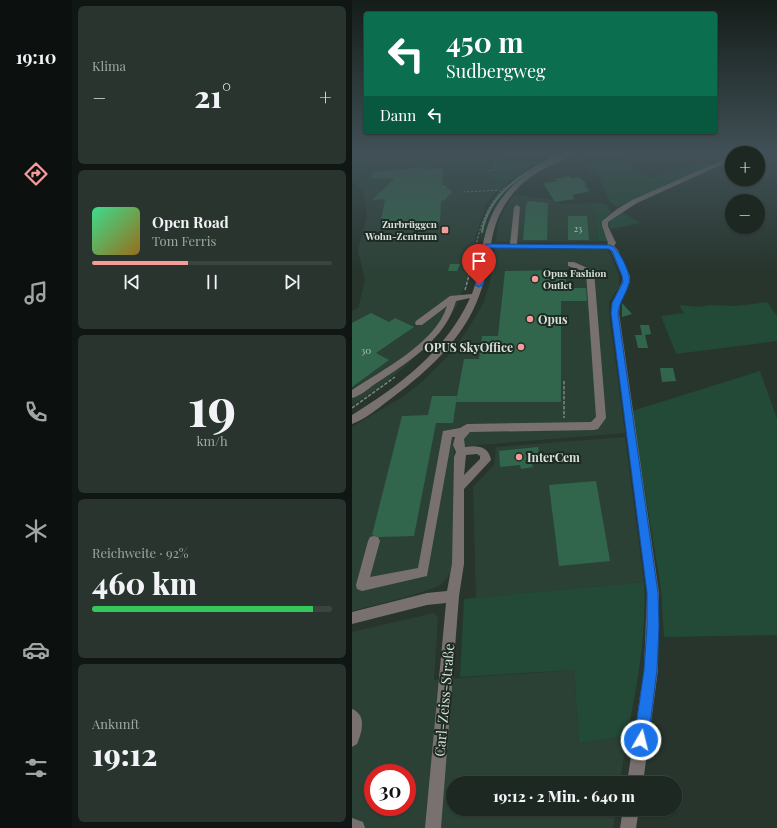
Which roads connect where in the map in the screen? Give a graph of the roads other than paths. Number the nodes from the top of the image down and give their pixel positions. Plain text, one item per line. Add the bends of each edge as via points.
1 (508, 193) edge
2 (656, 193) edge
3 (517, 207) dead end
4 (487, 246) junction
5 (513, 246) junction
6 (610, 247) junction
7 (571, 264) dead end
8 (475, 296) junction
9 (453, 298) junction
10 (419, 322) dead end
11 (352, 395) edge
12 (352, 420) edge
13 (462, 432) junction
14 (462, 452) junction
15 (459, 487) junction
16 (374, 541) dead end
17 (453, 596) junction
18 (352, 618) edge
19 (352, 716) edge
20 (352, 739) edge
21 (636, 776) edge
22 (630, 816) edge
23 (352, 826) edge
24 (357, 828) edge
25 (433, 828) edge
26 (628, 828) edge

1 - 4 street via 497,209
2 - 6 street via 605,221 612,243
3 - 5 street
4 - 5 street
4 - 8 street via 483,274
5 - 6 street
6 - 21 street via 614,250 626,276 615,313 652,593 651,670
7 - 13 street via 590,271 601,418 594,426 472,426
8 - 9 street via 463,295
8 - 12 street via 459,328 441,350 414,376
9 - 10 street
9 - 11 street via 452,306 431,337 418,350
13 - 14 street, Carl-Zeiss-Straße via 458,439 458,448
13 - 16 street via 447,434 423,572 362,585
14 - 15 street, Carl-Zeiss-Straße via 459,457
14 - 15 street via 480,450 485,454 486,460
15 - 17 street, Carl-Zeiss-Straße via 458,564
17 - 18 street via 427,599
17 - 25 street, Carl-Zeiss-Straße
19 - 20 street via 355,720
22 - 26 street
23 - 24 street

